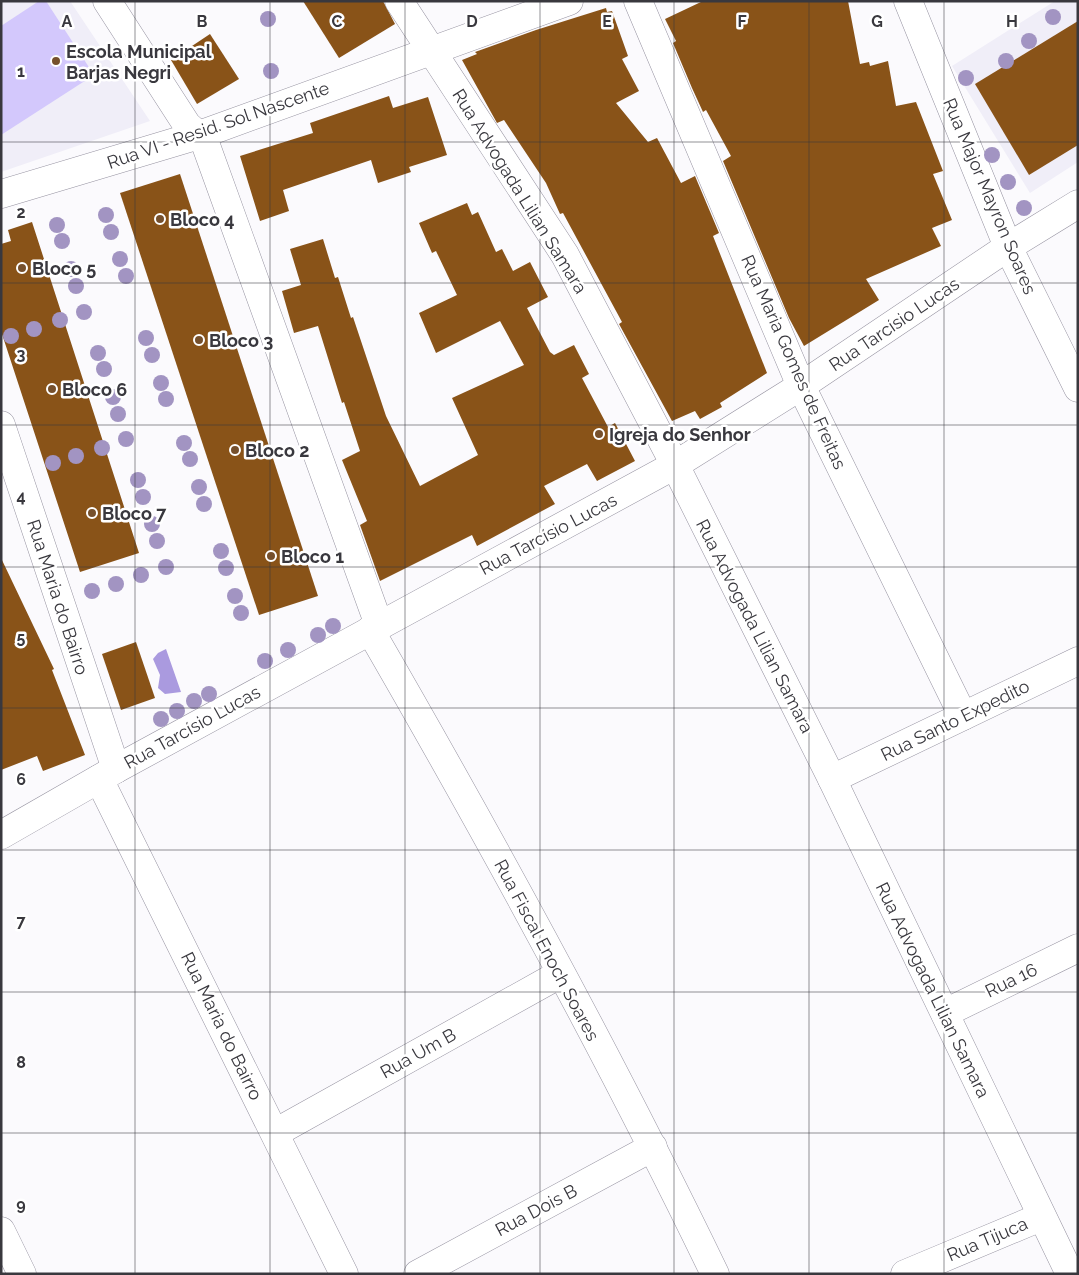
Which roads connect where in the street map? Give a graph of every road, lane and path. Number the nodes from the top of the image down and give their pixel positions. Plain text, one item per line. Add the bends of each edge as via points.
1 (107, 1) edge
2 (399, 1) edge
3 (569, 1) edge
4 (638, 1) edge
5 (908, 1) edge
6 (432, 51) junction
7 (199, 135) junction
8 (1, 194) edge
9 (1078, 204) edge
10 (1008, 247) junction
11 (1069, 351) edge
12 (801, 386) junction
13 (1078, 388) edge
14 (1, 426) edge
15 (675, 466) junction
16 (374, 628) junction
17 (1078, 661) edge
18 (963, 716) junction
19 (107, 774) junction
20 (832, 779) junction
21 (1, 835) edge
22 (1078, 948) edge
23 (560, 974) junction
24 (945, 1013) junction
25 (275, 1133) junction
26 (653, 1147) junction
27 (1042, 1217) junction
28 (1, 1231) edge
29 (1070, 1260) edge
30 (22, 1274) edge
31 (344, 1274) edge
32 (418, 1274) edge
33 (714, 1274) edge
34 (905, 1274) edge

1 - 7 street, Rua Fiscal Enoch Soares via 186,125
2 - 6 street, Rua Advogada Lilian Samara
3 - 6 street, Rua VI - Resid. Sol Nascente
4 - 12 street, Rua Maria Gomes de Freitas
5 - 10 street, Rua Major Mayron Soares
6 - 7 street, Rua VI - Resid. Sol Nascente
6 - 15 street, Rua Advogada Lilian Samara via 565,255
7 - 8 street, Rua VI - Resid. Sol Nascente
7 - 16 street, Rua Fiscal Enoch Soares via 204,140
9 - 10 street, Rua Tarcísio Lucas
10 - 11 street, Rua Major Mayron Soares
10 - 12 street, Rua Tarcísio Lucas
11 - 13 street, Rua Major Mayron Soares
12 - 15 street, Rua Tarcísio Lucas
12 - 18 street, Rua Maria Gomes de Freitas
14 - 19 street, Rua Maria do Bairro
15 - 16 street, Rua Tarcísio Lucas
15 - 20 street, Rua Advogada Lilian Samara
16 - 19 street, Rua Tarcísio Lucas
16 - 23 street, Rua Fiscal Enoch Soares
17 - 18 street, Rua Santo Expedito
18 - 20 street, Rua Santo Expedito
19 - 21 street, Rua Tarcísio Lucas
19 - 25 street, Rua Maria do Bairro
20 - 24 street, Rua Advogada Lilian Samara
22 - 24 street, Rua 16
23 - 25 street, Rua Um B
23 - 26 street, Rua Fiscal Enoch Soares
24 - 27 street, Rua Advogada Lilian Samara
25 - 31 street, Rua Maria do Bairro
26 - 32 street, Rua Dois B
26 - 33 street, Rua Fiscal Enoch Soares
27 - 29 street, Rua Advogada Lilian Samara
27 - 34 street, Rua Tijuca
28 - 30 street

